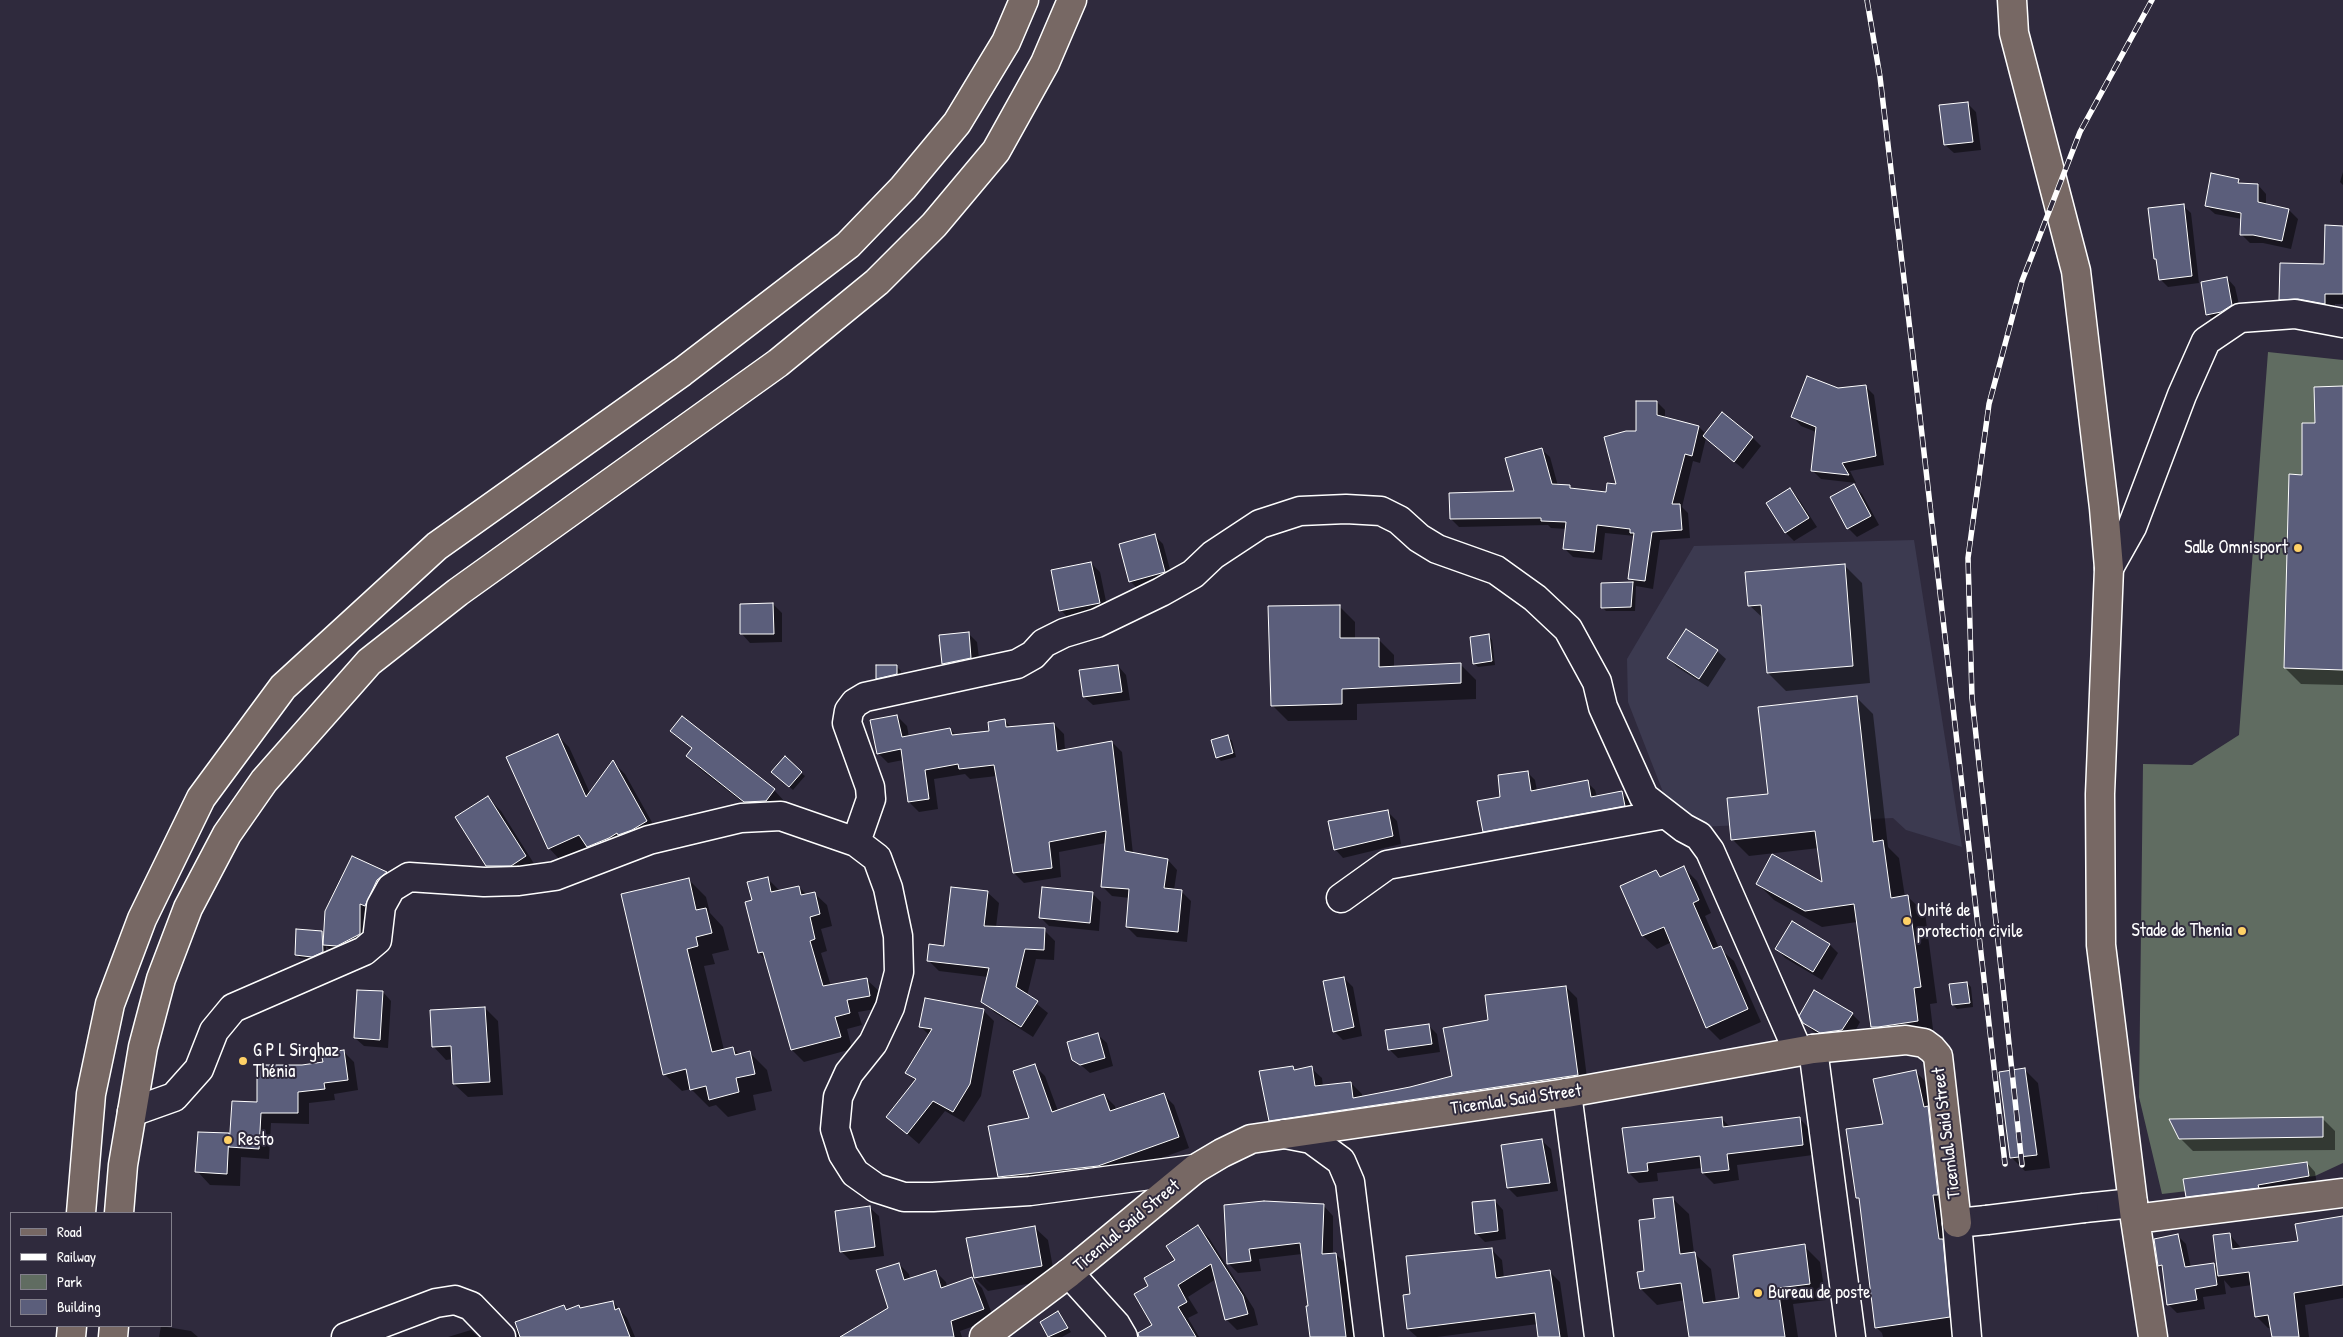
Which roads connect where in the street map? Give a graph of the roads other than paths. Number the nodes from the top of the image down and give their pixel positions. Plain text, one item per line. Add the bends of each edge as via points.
1 (1024, 0) edge
2 (1072, 0) edge
3 (2012, 0) edge
4 (2343, 323) edge
5 (2109, 568) junction
6 (1666, 814) junction
7 (856, 842) junction
8 (1341, 898) dead end
9 (1805, 1050) junction
10 (1568, 1093) junction
11 (132, 1112) junction
12 (1285, 1134) junction
13 (1195, 1169) junction
14 (2343, 1193) edge
15 (2134, 1211) junction
16 (81, 1212) edge
17 (119, 1212) edge
18 (1957, 1223) junction
19 (1069, 1273) junction
20 (346, 1337) edge
21 (501, 1337) edge
22 (984, 1337) edge
23 (1123, 1337) edge
24 (1369, 1337) edge
25 (1599, 1337) edge
26 (1851, 1337) edge
27 (1968, 1337) edge
28 (2153, 1337) edge

1 - 16 main road via 1006,42 957,123 903,188 848,245 682,372 437,546 284,686 201,798 142,918 110,1004 91,1094
2 - 11 main road via 1045,63 996,151 934,225 877,282 778,363 458,592 369,662 264,781 227,834 188,908 159,987 143,1046
3 - 5 main road via 2014,33 2076,271
4 - 5 street via 2295,314 2240,318 2206,341 2132,528
5 - 15 main road via 2100,794 2101,945
6 - 7 street via 1644,797 1603,706 1596,682 1568,629 1535,598 1496,570 1437,549 1399,520 1382,512 1346,509 1300,511 1260,524 1213,554 1193,574 1098,623 1064,632 1017,664 865,697 855,703 849,711 848,723 870,787 871,799
6 - 8 street via 1387,865
6 - 9 street via 1699,836 1710,852
7 - 11 street via 781,816 741,818 649,840 555,876 484,882 409,877 391,888 381,906 377,940 364,951 233,1008 214,1031 199,1069 174,1097
7 - 13 street via 876,858 888,888 898,936 899,972 890,1007 873,1043 849,1074 838,1097 836,1129 843,1154 855,1173 876,1188 904,1197 933,1197 1030,1191
9 - 10 main road, Ticemlal Said Street
9 - 18 main road, Ticemlal Said Street via 1906,1040 1924,1043 1932,1049 1938,1056
9 - 26 street
10 - 12 main road, Ticemlal Said Street
10 - 25 street
11 - 17 main road
12 - 13 main road, Ticemlal Said Street via 1251,1139
12 - 24 street via 1311,1139 1342,1161 1350,1182
13 - 19 main road, Ticemlal Said Street
14 - 15 main road
15 - 18 street, bridge via 2084,1208
15 - 28 main road
18 - 27 street
19 - 22 main road, Ticemlal Said Street
19 - 23 street
20 - 21 street via 436,1303 455,1300 471,1306

